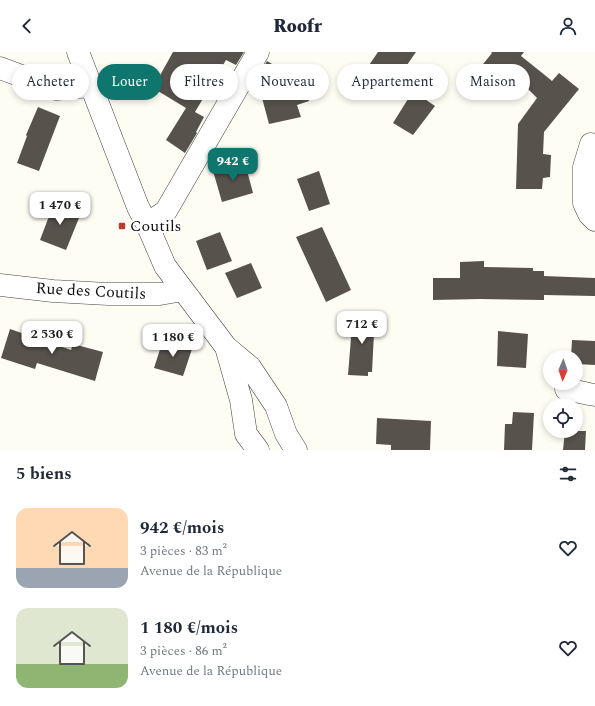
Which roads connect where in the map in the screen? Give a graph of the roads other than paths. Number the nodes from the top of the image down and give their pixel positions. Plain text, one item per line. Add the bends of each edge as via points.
1 (78, 52) edge
2 (258, 52) edge
3 (0, 68) edge
4 (90, 86) junction
5 (591, 144) dead end
6 (595, 220) edge
7 (146, 224) junction
8 (0, 285) edge
9 (183, 290) junction
10 (226, 348) junction
11 (571, 390) edge
12 (595, 394) edge
13 (248, 445) edge
14 (289, 445) edge

1 - 4 street
2 - 7 street via 166,211
3 - 4 street via 56,89
4 - 7 street
5 - 6 street via 584,167 584,203
7 - 9 street via 165,266
8 - 9 street, Rue des Coutils via 108,294 160,294
9 - 10 street
10 - 13 street via 241,400
10 - 14 street via 250,367 276,406
11 - 12 street

